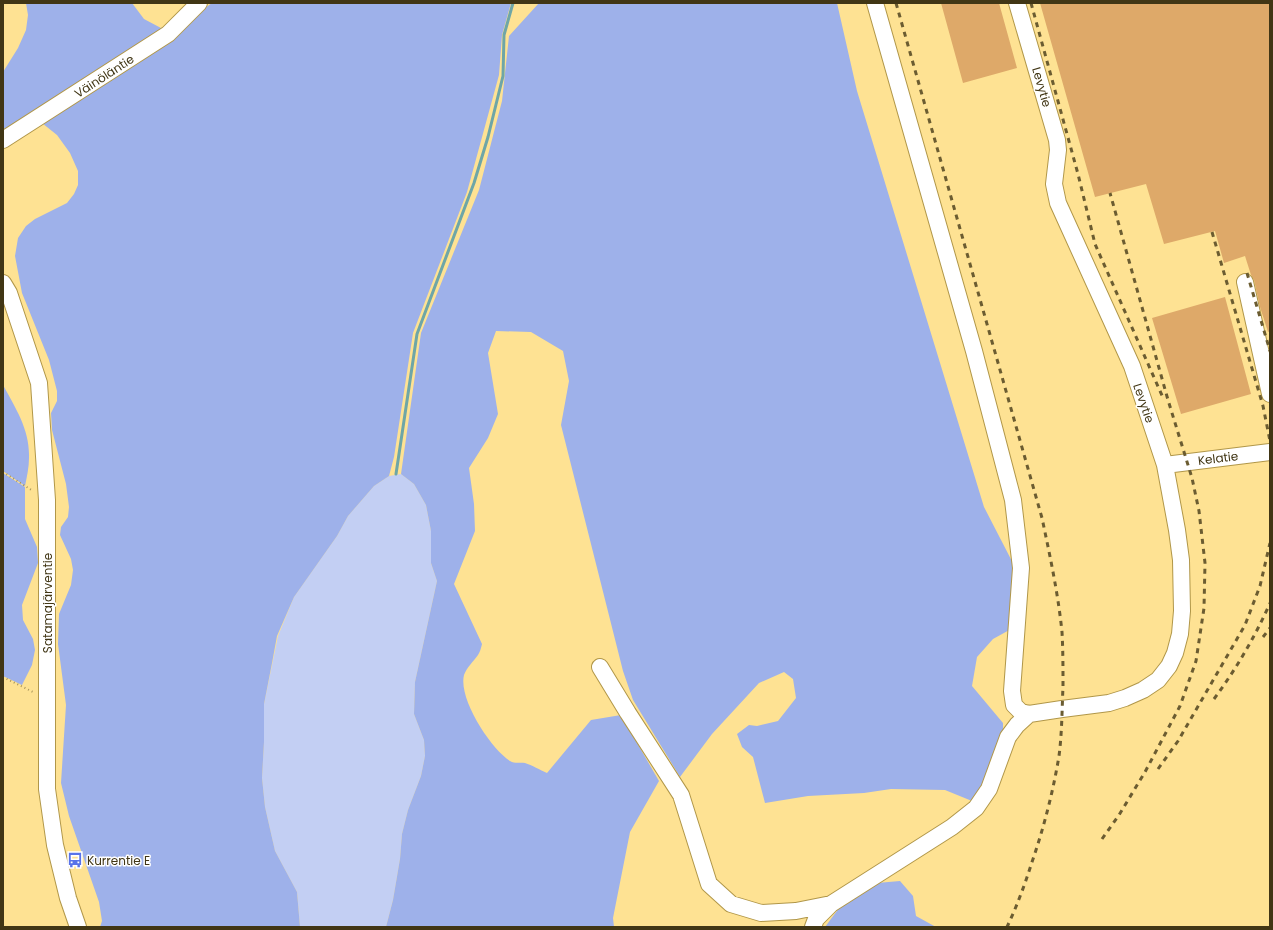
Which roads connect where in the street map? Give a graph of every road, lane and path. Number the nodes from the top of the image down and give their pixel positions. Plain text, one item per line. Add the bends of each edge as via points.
1 (199, 3) edge
2 (875, 3) edge
3 (1017, 3) edge
4 (3, 140) edge
5 (1245, 282) dead end
6 (3, 283) edge
7 (1270, 394) edge
8 (1270, 452) edge
9 (1165, 464) junction
10 (3, 472) edge
11 (47, 500) junction
12 (600, 667) dead end
13 (3, 676) edge
14 (36, 693) dead end
15 (1029, 714) junction
16 (831, 904) junction
17 (78, 927) edge
18 (813, 927) edge

1 - 4 street, Väinöläntie via 168,34
2 - 15 street via 974,351 1013,500 1022,568 1012,691 1014,705 1021,712
3 - 9 street, Levytie via 1057,140 1054,184 1058,203 1132,366
5 - 7 street
6 - 11 street, Satamajärventie via 9,293 39,383
8 - 9 street, Kelatie
9 - 15 street, Levytie via 1181,560 1182,603 1180,634 1169,666 1158,680 1144,690 1125,698 1110,703
10 - 11 path
11 - 17 street, Satamajärventie via 47,790 55,844
12 - 16 street via 681,795 709,884 731,904 761,913 796,911
13 - 14 path
15 - 16 street via 1008,737 989,789 976,808 952,827
16 - 18 street via 816,919

